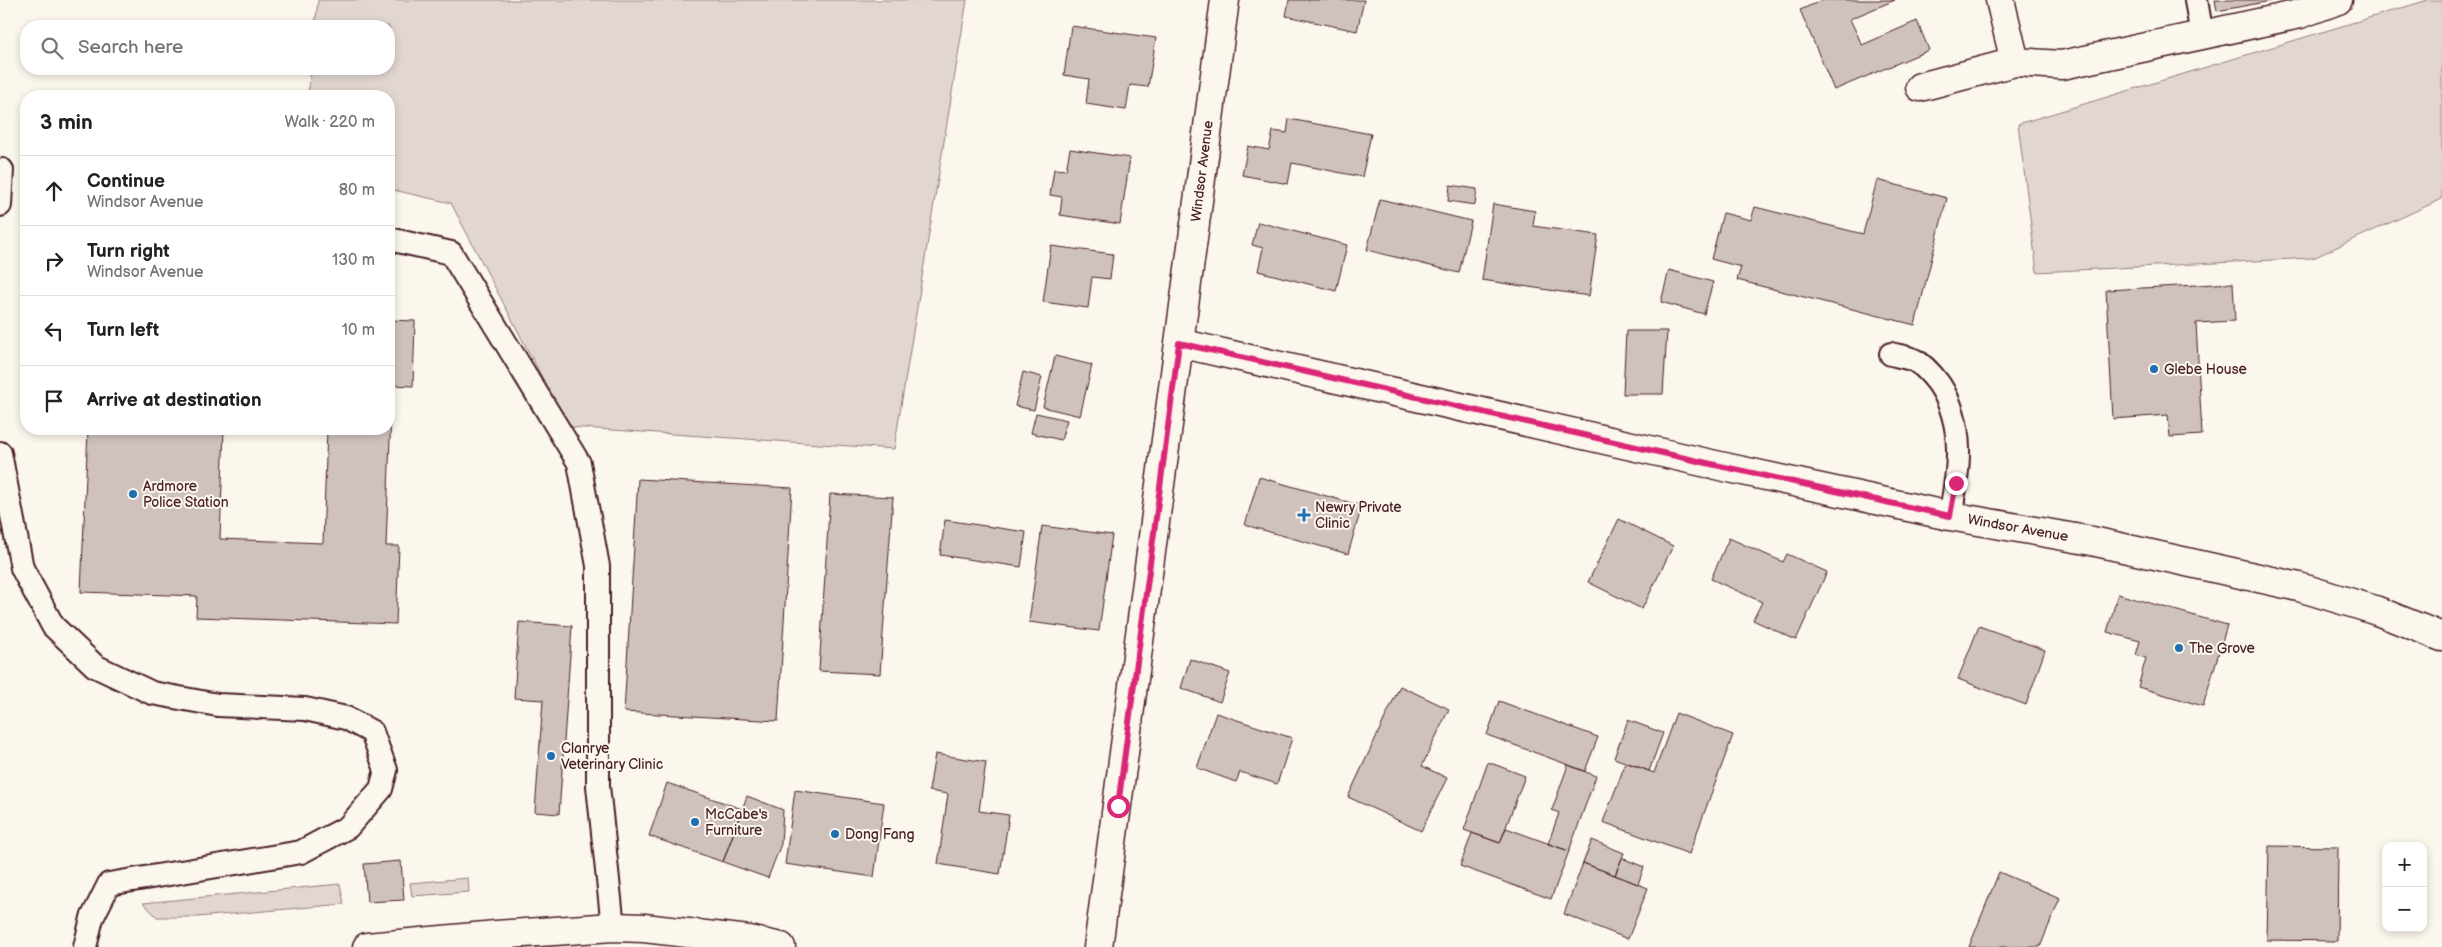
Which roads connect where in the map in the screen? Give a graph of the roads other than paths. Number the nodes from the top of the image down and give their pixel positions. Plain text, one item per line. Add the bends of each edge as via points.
1 (1225, 0) edge
2 (2000, 0) edge
3 (2196, 0) edge
4 (2338, 0) edge
5 (2202, 36) junction
6 (2016, 62) junction
7 (1920, 87) dead end
8 (2, 170) dead end
9 (0, 205) edge
10 (395, 240) edge
11 (1179, 343) junction
12 (1891, 354) dead end
13 (0, 453) edge
14 (1950, 516) junction
15 (2442, 637) edge
16 (613, 928) junction
17 (85, 947) edge
18 (367, 947) edge
19 (781, 947) edge
20 (1098, 947) edge

1 - 11 main road, Windsor Avenue
2 - 6 main road
3 - 5 lane
4 - 5 main road via 2300,14
5 - 6 main road via 2062,65
6 - 7 main road
8 - 9 lane
10 - 16 lane via 451,253 579,463 598,566 598,786
11 - 14 main road, Windsor Avenue
11 - 20 main road, Windsor Avenue
12 - 14 lane via 1915,360 1932,374 1950,401 1958,440 1956,483
13 - 17 lane via 22,568 53,626 95,666 152,693 218,704 305,709 346,718 372,732 386,770 381,789 348,828 301,852 109,884 92,918
14 - 15 main road, Windsor Avenue via 2092,541 2299,588 2375,610
16 - 18 main road
16 - 19 main road via 644,928 749,940

